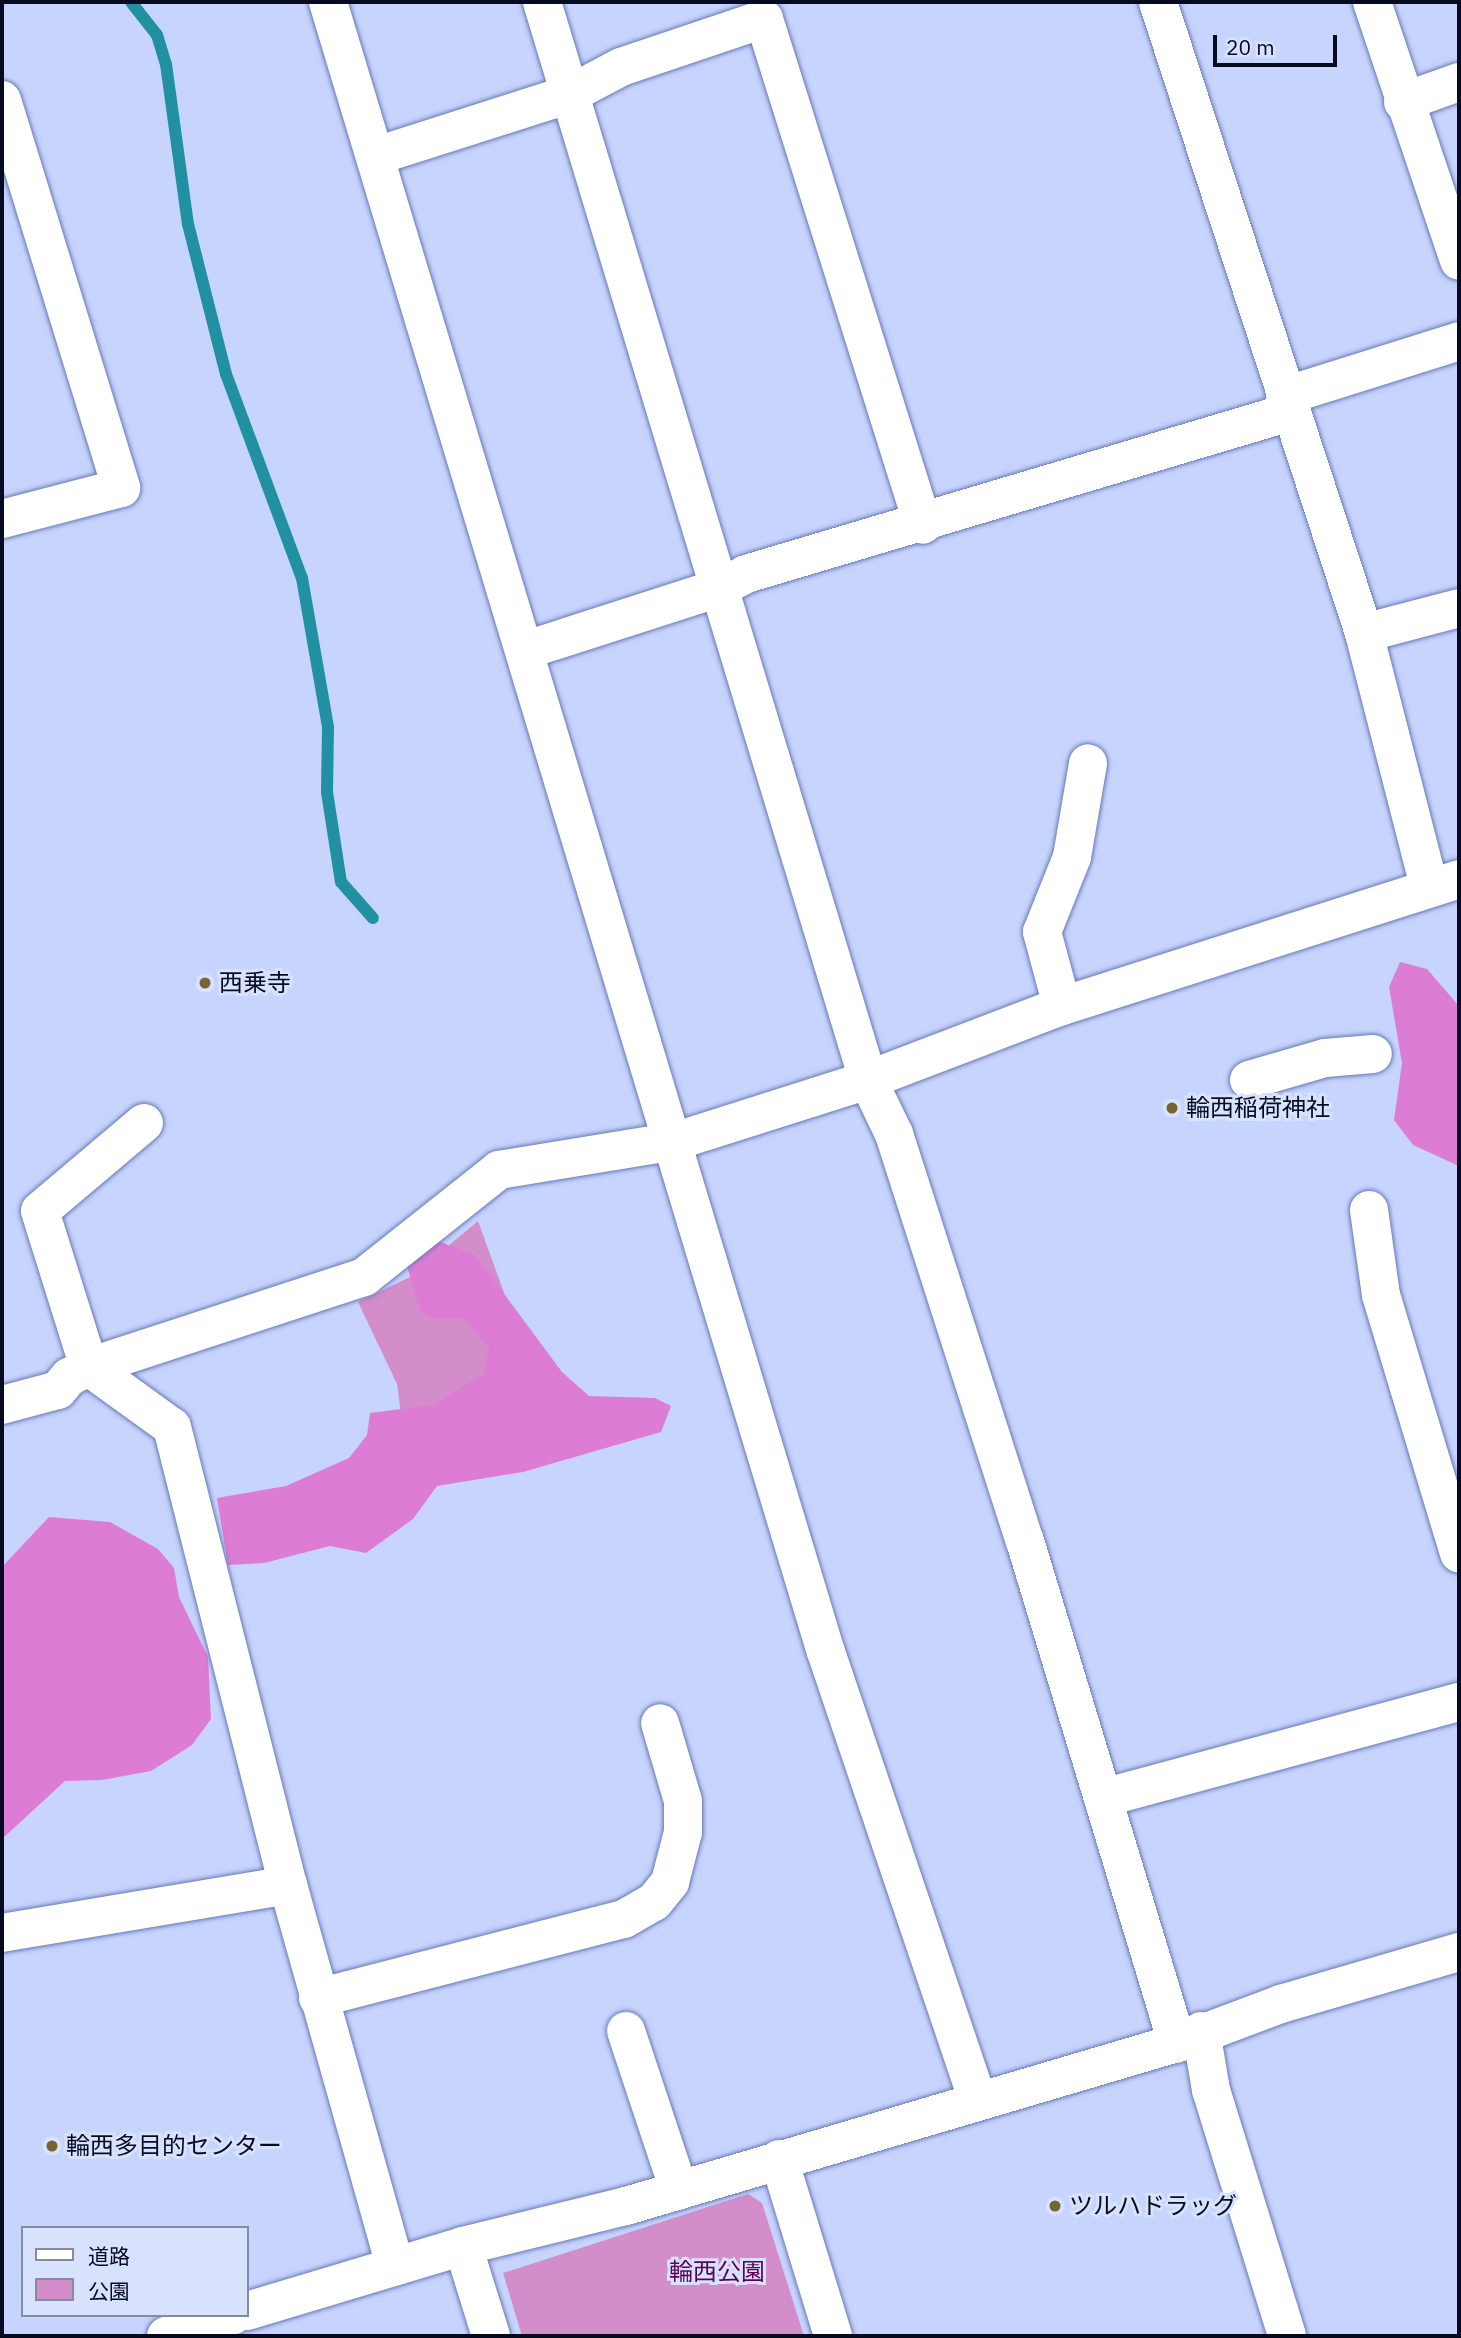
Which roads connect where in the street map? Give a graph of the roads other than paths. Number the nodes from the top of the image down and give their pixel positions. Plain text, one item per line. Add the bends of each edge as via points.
1 (328, 2) edge
2 (542, 2) edge
3 (1158, 2) edge
4 (1372, 2) edge
5 (762, 10) edge
6 (1459, 82) edge
7 (570, 94) junction
8 (2, 100) edge
9 (1403, 102) junction
10 (376, 156) junction
11 (12, 169) edge
12 (1459, 261) edge
13 (1459, 341) edge
14 (1287, 404) junction
15 (2, 519) edge
16 (923, 525) junction
17 (719, 589) junction
18 (1459, 608) edge
19 (1364, 633) junction
20 (526, 650) junction
21 (1087, 763) dead end
22 (1444, 883) edge
23 (1062, 1006) junction
24 (1373, 1054) dead end
25 (868, 1080) junction
26 (1249, 1080) dead end
27 (144, 1123) dead end
28 (676, 1141) junction
29 (1369, 1210) dead end
30 (89, 1367) junction
31 (2, 1405) edge
32 (1459, 1554) edge
33 (1459, 1702) edge
34 (660, 1723) dead end
35 (1103, 1798) junction
36 (288, 1885) junction
37 (2, 1933) edge
38 (1459, 1952) edge
39 (318, 1998) junction
40 (626, 2031) dead end
41 (1189, 2037) junction
42 (978, 2100) junction
43 (779, 2159) junction
44 (679, 2190) junction
45 (463, 2246) junction
46 (395, 2266) junction
47 (248, 2311) edge
48 (228, 2317) edge
49 (166, 2336) edge
50 (491, 2336) edge
51 (833, 2336) edge
52 (1287, 2336) edge

1 - 10 street
2 - 7 street
3 - 14 street
4 - 9 street
5 - 7 street via 621,67
5 - 16 street
6 - 9 street
7 - 10 street
7 - 17 street
8 - 11 street
9 - 12 street
10 - 20 street
11 - 15 street via 121,488
13 - 14 street
14 - 16 street
14 - 19 street
16 - 17 street via 746,574
17 - 20 street
17 - 25 street
18 - 19 street
19 - 22 street
20 - 28 street
21 - 23 street via 1072,857 1042,932
22 - 23 street
23 - 25 street
24 - 26 street via 1325,1058
25 - 28 street
25 - 35 street via 894,1134
27 - 30 street via 40,1211
28 - 30 street via 499,1170 364,1277
28 - 42 street via 826,1652
29 - 32 street via 1381,1295
30 - 31 street via 69,1377 58,1390
30 - 36 street via 172,1427
33 - 35 street
34 - 39 street via 682,1801 683,1832 670,1882 654,1902 624,1919
35 - 41 street
36 - 37 street
36 - 39 street
38 - 41 street
39 - 46 street
40 - 44 street
41 - 42 street
41 - 52 street via 1211,2090
42 - 43 street
43 - 44 street
43 - 51 street
44 - 45 street
45 - 46 street
45 - 50 street
46 - 47 street
48 - 49 street

